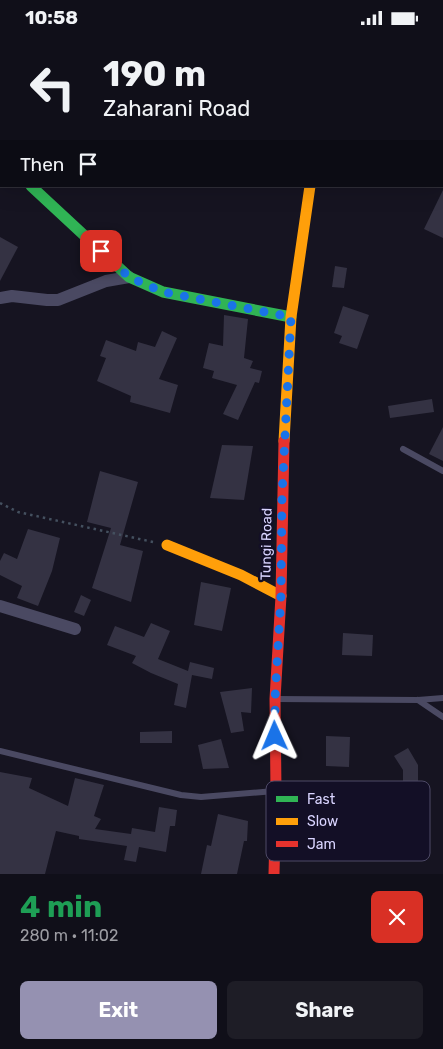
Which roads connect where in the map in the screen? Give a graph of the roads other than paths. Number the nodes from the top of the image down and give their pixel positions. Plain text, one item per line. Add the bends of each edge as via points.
1 (32, 187) edge
2 (310, 187) edge
3 (129, 277) junction
4 (0, 298) edge
5 (291, 317) junction
6 (403, 449) dead end
7 (443, 471) edge
8 (167, 545) road end
9 (281, 596) junction
10 (0, 606) edge
11 (75, 629) dead end
12 (443, 698) edge
13 (275, 699) junction
14 (418, 700) junction
15 (443, 717) edge
16 (0, 751) edge
17 (276, 781) edge
18 (266, 792) edge
19 (274, 861) edge
20 (274, 874) edge

1 - 3 main road
2 - 5 main road, Tungi Road
3 - 4 street via 106,281 58,300
3 - 5 main road via 163,292
5 - 9 main road, Tungi Road via 282,496
6 - 7 lane
8 - 9 main road via 241,575
9 - 13 main road, Tungi Road
10 - 11 street
12 - 14 lane
13 - 14 lane
13 - 17 main road, Tungi Road
14 - 15 lane
16 - 18 lane via 181,795 201,797
19 - 20 main road, Tungi Road

